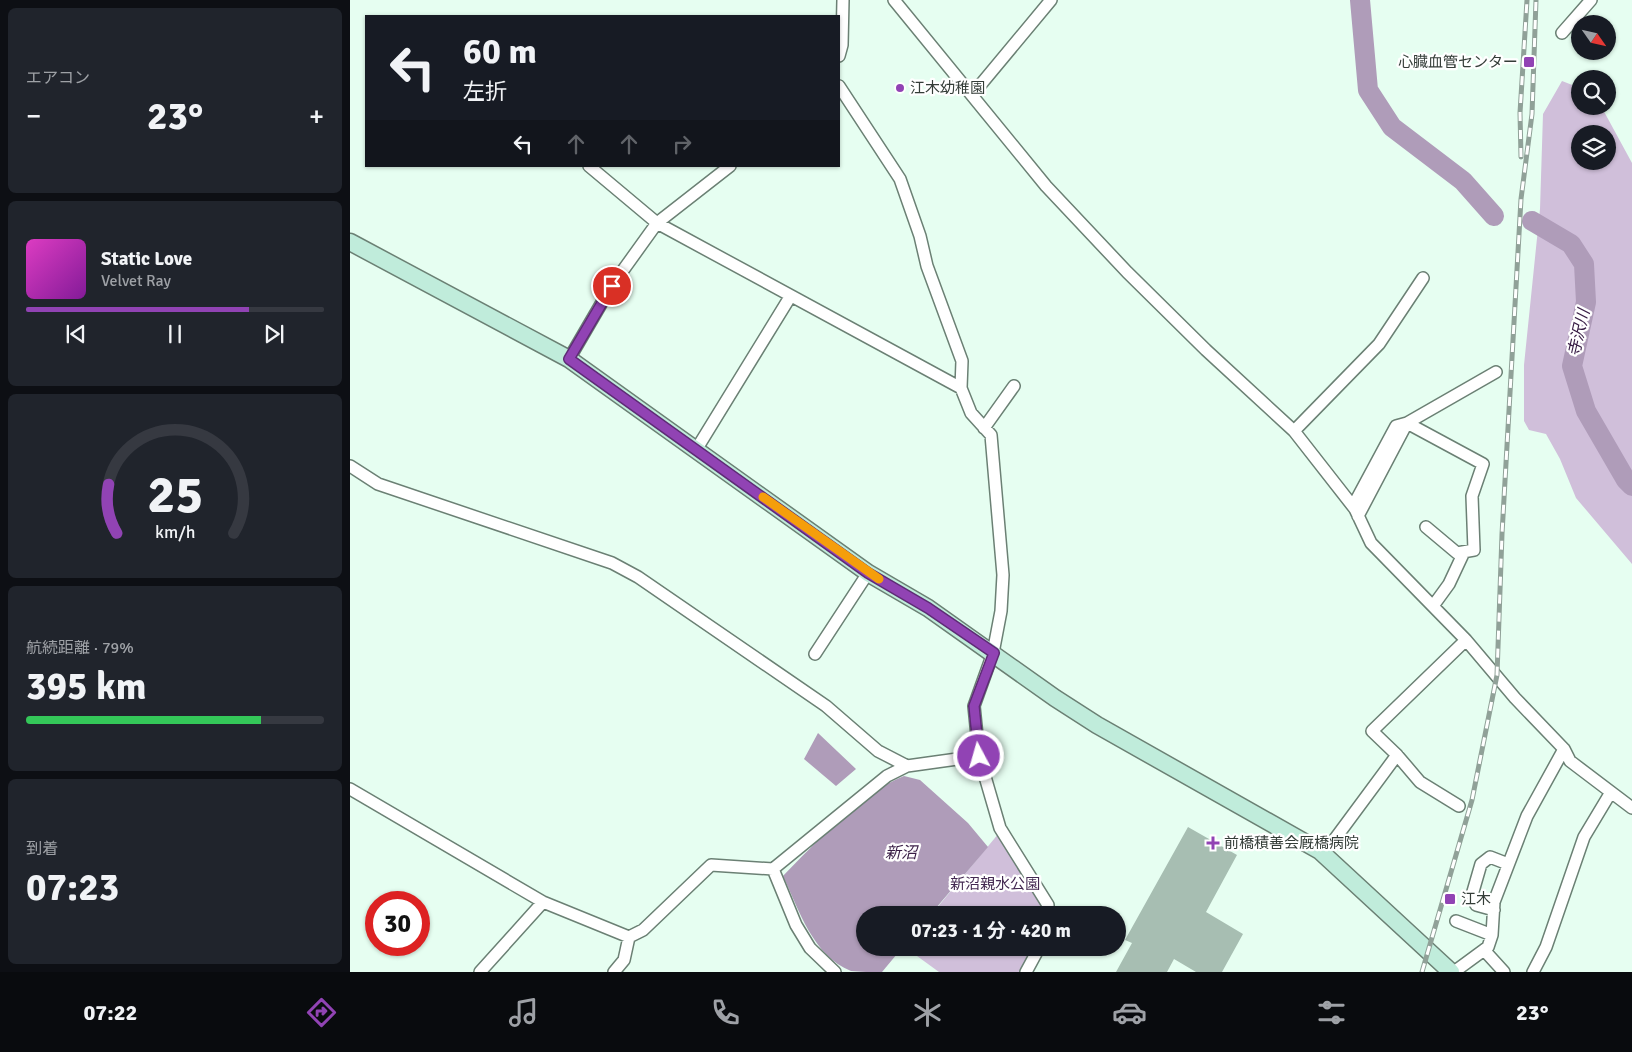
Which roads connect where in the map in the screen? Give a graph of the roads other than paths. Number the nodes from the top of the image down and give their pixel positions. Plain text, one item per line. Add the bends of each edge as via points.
1 (843, 0) edge
2 (894, 0) edge
3 (1051, 0) edge
4 (1591, 0) edge
5 (1562, 33) dead end
6 (840, 52) edge
7 (840, 88) edge
8 (972, 95) junction
9 (590, 167) edge
10 (729, 167) edge
11 (657, 223) junction
12 (350, 242) edge
13 (1423, 278) dead end
14 (790, 297) junction
15 (569, 359) junction
16 (1496, 372) dead end
17 (1014, 386) dead end
18 (961, 388) junction
19 (1407, 423) junction
20 (984, 428) junction
21 (1294, 431) junction
22 (696, 450) junction
23 (350, 466) edge
24 (1356, 511) junction
25 (1426, 527) dead end
26 (1464, 552) junction
27 (868, 573) junction
28 (1433, 606) junction
29 (1466, 640) junction
30 (994, 653) junction
31 (815, 654) dead end
32 (1564, 749) junction
33 (1397, 755) junction
34 (979, 756) junction
35 (907, 766) junction
36 (350, 789) edge
37 (1611, 792) junction
38 (1458, 806) dead end
39 (1632, 808) edge
40 (1323, 855) junction
41 (1508, 864) junction
42 (773, 870) junction
43 (543, 902) junction
44 (1048, 906) edge
45 (1494, 910) junction
46 (1456, 921) dead end
47 (1492, 935) junction
48 (629, 937) junction
49 (1484, 950) junction
50 (1035, 956) edge
51 (480, 972) edge
52 (614, 972) edge
53 (835, 972) edge
54 (1026, 972) edge
55 (1452, 972) edge
56 (1504, 972) edge
57 (1533, 972) edge

1 - 6 street
2 - 8 street
3 - 8 street
4 - 5 street
7 - 18 street via 900,179 962,361
8 - 21 street via 1046,186 1127,272
9 - 11 street
10 - 11 street
11 - 14 street
11 - 15 street via 611,287
12 - 15 street
13 - 21 street via 1379,344
14 - 18 street
14 - 22 street
15 - 22 street
16 - 19 street
17 - 20 street
18 - 20 street via 971,413
19 - 24 street via 1396,426
19 - 26 street via 1482,464 1472,496 1474,550
20 - 30 street via 991,435 1003,575
21 - 24 street
22 - 27 street
23 - 35 street via 378,484 612,563 638,577 826,706 878,750
24 - 28 street via 1371,543
25 - 26 street via 1457,553
26 - 28 street via 1449,584
27 - 30 street via 928,608
27 - 31 street
28 - 29 street
29 - 32 street
29 - 33 street via 1372,731
30 - 34 street via 974,706
30 - 40 street via 1097,725 1295,835
32 - 37 street via 1570,761
32 - 41 street via 1527,816
33 - 38 street via 1420,782
33 - 40 street
34 - 35 street
34 - 44 street via 1000,828
35 - 42 street via 887,776
36 - 43 street
37 - 39 street
37 - 57 street via 1584,837 1546,947
40 - 55 street
41 - 45 street
41 - 45 street via 1490,857 1480,864 1472,895 1476,905
42 - 48 street via 711,865 643,930
42 - 53 street via 796,925 810,948
43 - 48 street
43 - 51 street
45 - 47 street
46 - 47 street
47 - 49 street
48 - 52 street via 624,960
49 - 55 street
49 - 56 street
50 - 54 street

